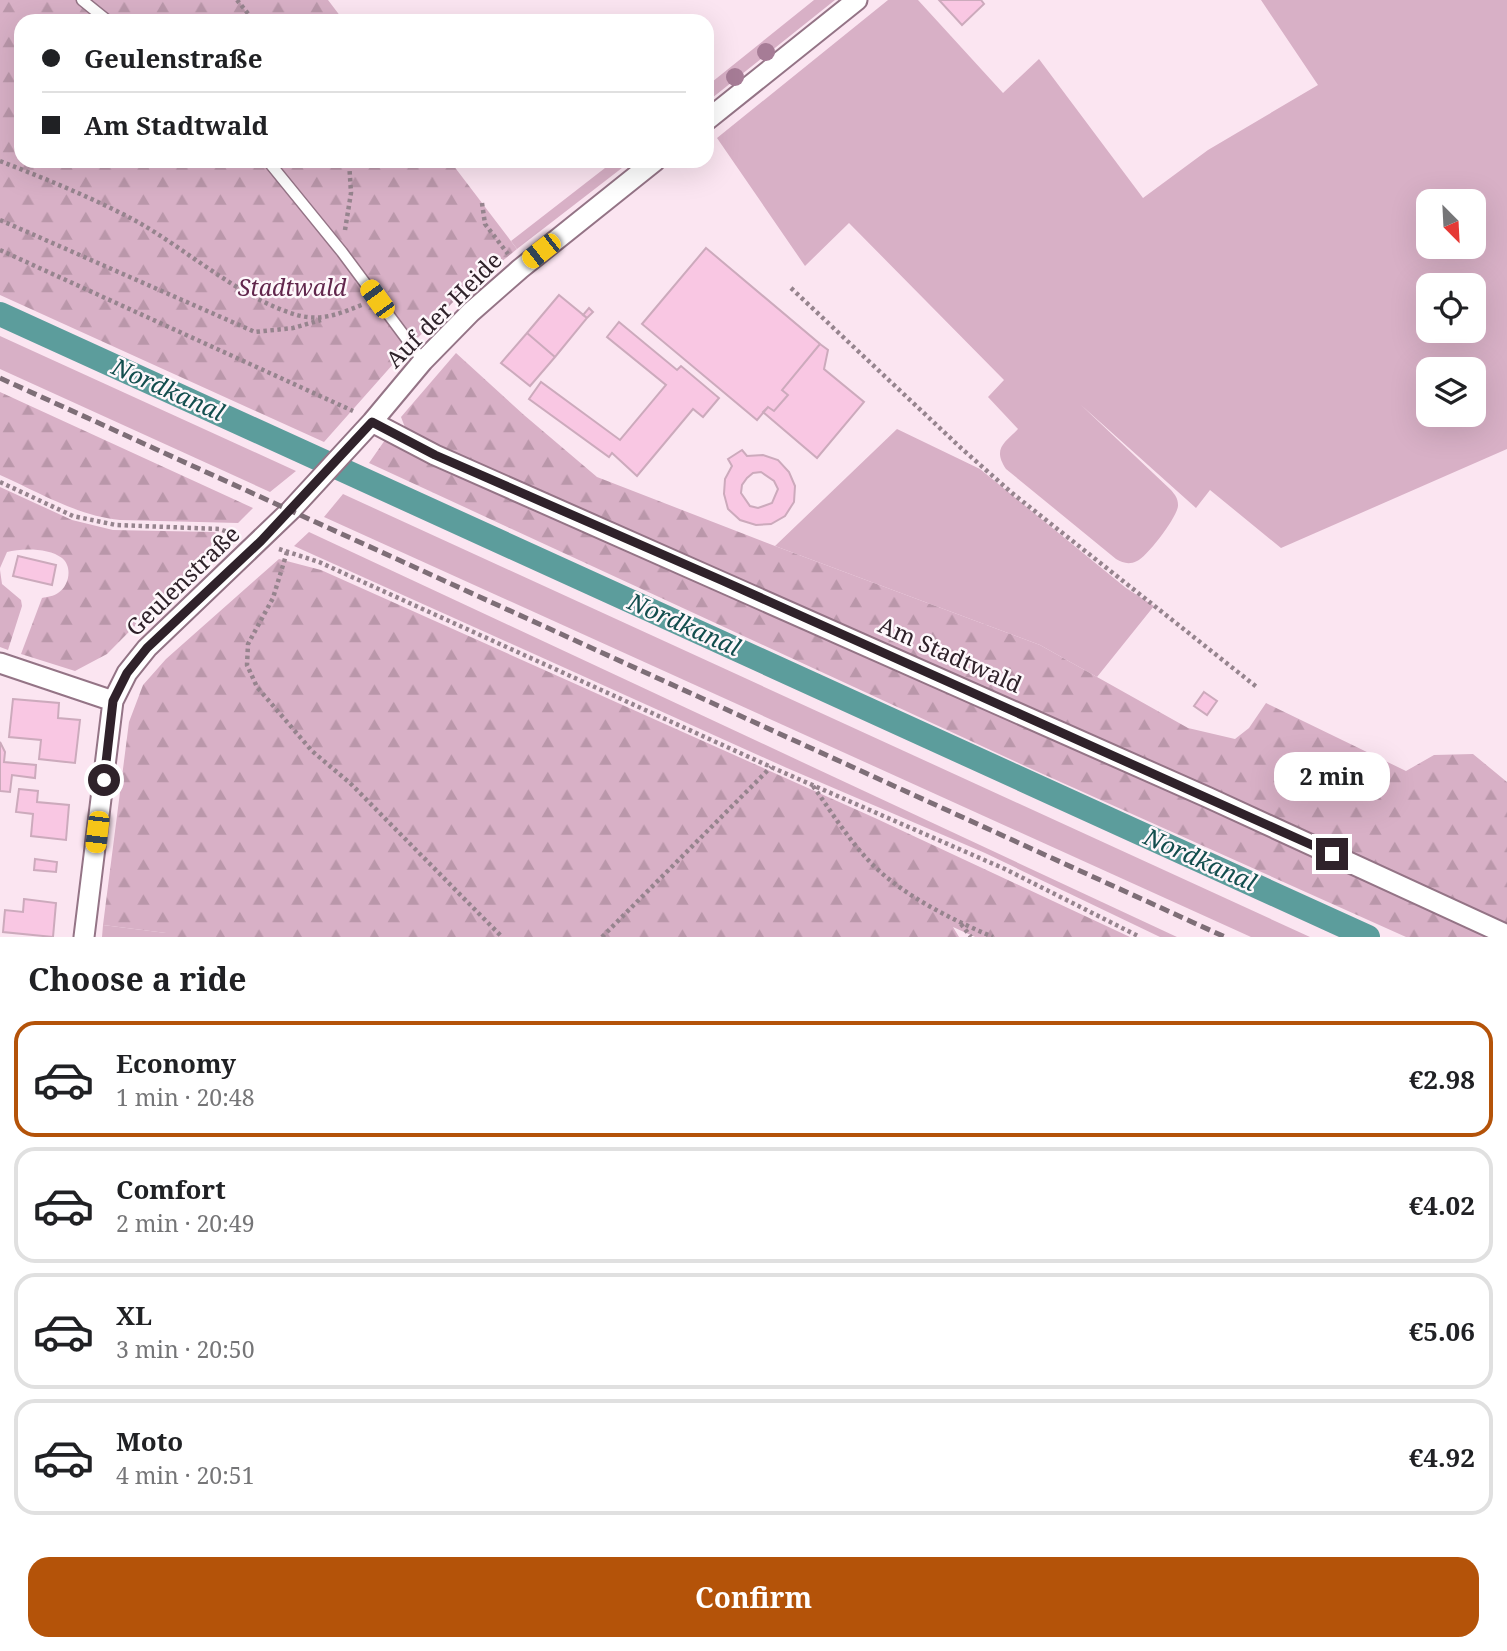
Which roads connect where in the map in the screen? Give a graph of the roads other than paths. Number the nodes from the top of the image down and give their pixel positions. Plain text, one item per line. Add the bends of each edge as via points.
1 (82, 0) edge
2 (857, 0) edge
3 (99, 14) edge
4 (714, 114) edge
5 (274, 168) edge
6 (646, 168) edge
7 (423, 361) junction
8 (372, 422) junction
9 (0, 663) edge
10 (113, 701) junction
11 (1507, 935) edge
12 (84, 937) edge

1 - 3 lane
2 - 4 street
5 - 7 lane
6 - 7 street, Auf der Heide via 520,269
7 - 8 street, Auf der Heide
8 - 10 street, Geulenstraße via 261,541 147,648
8 - 11 street, Am Stadtwald via 435,455 1194,791
9 - 10 street
10 - 12 street, Geulenstraße

